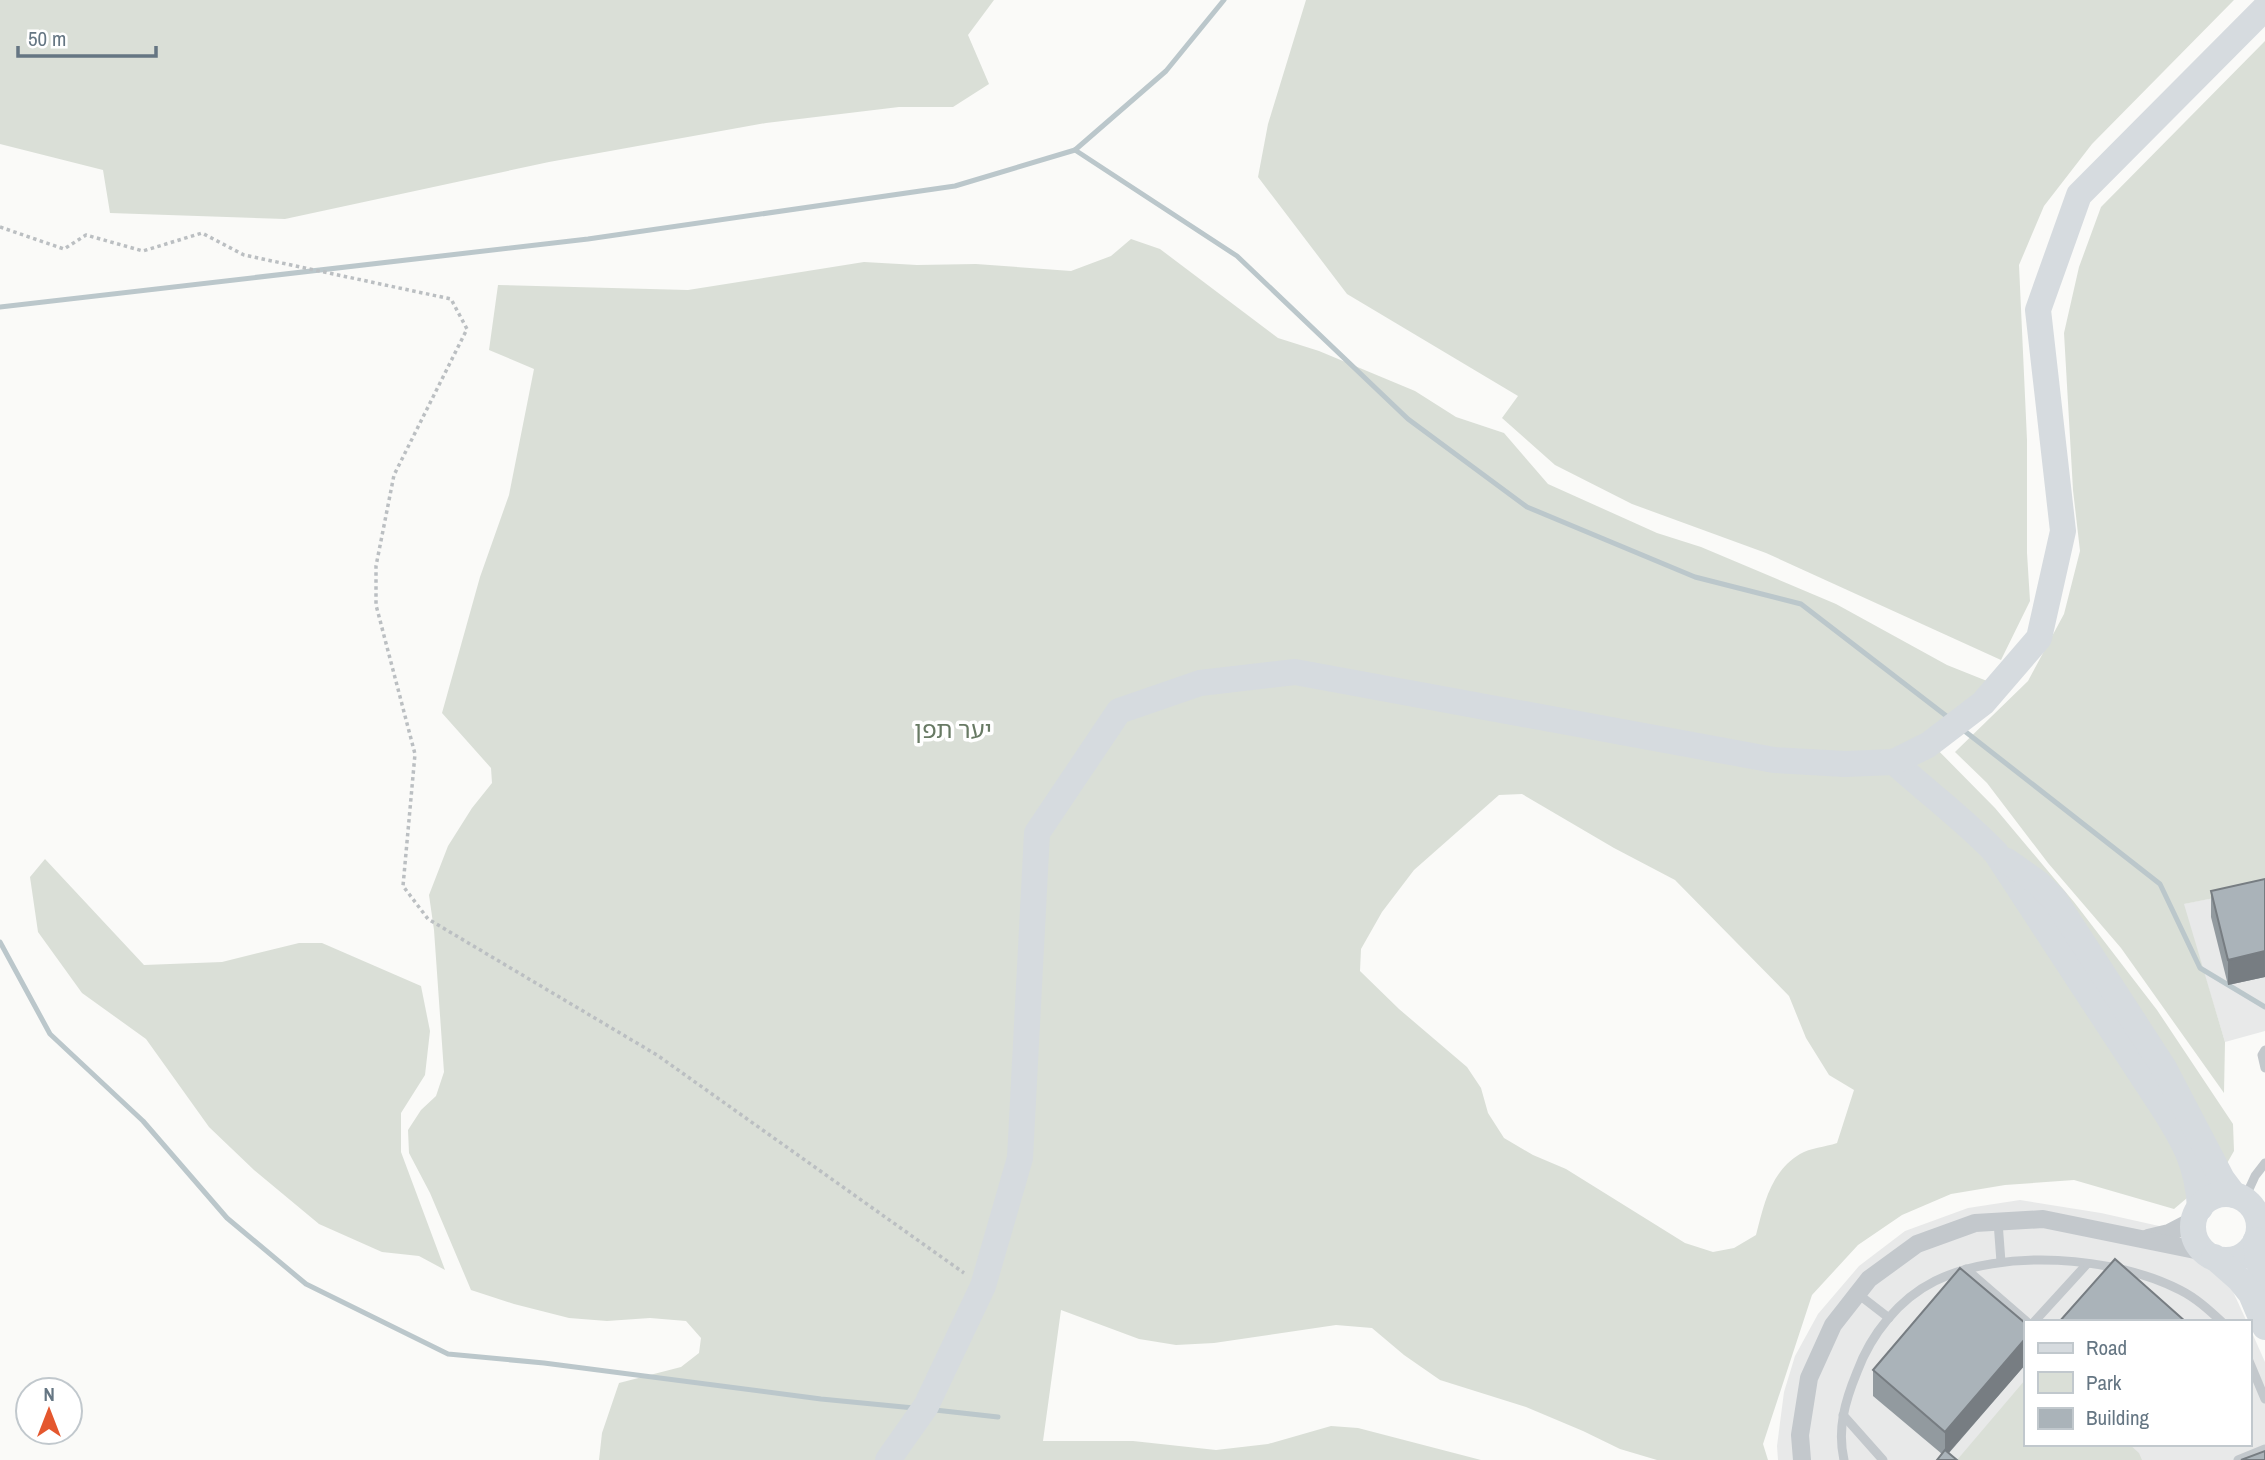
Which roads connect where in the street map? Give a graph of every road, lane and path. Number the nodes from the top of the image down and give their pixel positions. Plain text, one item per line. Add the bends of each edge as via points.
1 (2265, 8) edge
2 (0, 227) edge
3 (1894, 762) junction
4 (1996, 853) junction
5 (2265, 1050) edge
6 (2265, 1068) edge
7 (2265, 1163) edge
8 (2239, 1198) junction
9 (2197, 1214) junction
10 (1998, 1222) junction
11 (2141, 1239) junction
12 (2256, 1240) junction
13 (2209, 1255) junction
14 (2001, 1262) junction
15 (2087, 1264) junction
16 (1966, 1269) junction
17 (2265, 1282) edge
18 (983, 1286) junction
19 (1858, 1294) junction
20 (1889, 1318) junction
21 (2025, 1320) edge
22 (2036, 1320) edge
23 (2220, 1320) edge
24 (2265, 1327) edge
25 (2251, 1366) edge
26 (2265, 1399) edge
27 (1843, 1415) junction
28 (2265, 1449) edge
29 (888, 1460) edge
30 (1802, 1460) edge
31 (1844, 1460) edge
32 (1883, 1460) edge
33 (2238, 1460) edge

1 - 3 main road via 2079,195 2038,310 2063,531 2039,638 1983,703 1928,745
2 - 18 path via 64,249 86,234 143,251 202,233 244,255 451,299 467,329 394,475 376,566 376,605 415,754 403,886 428,919 657,1055
3 - 4 main road
3 - 18 main road via 1774,760 1295,673 1200,683 1119,711 1037,833 1020,1158
4 - 8 main road via 2055,900 2164,1068 2222,1179
4 - 9 main road via 2184,1143 2195,1169
5 - 6 lane
7 - 8 lane
8 - 9 main road via 2213,1197
8 - 12 main road via 2258,1218
9 - 11 street via 2169,1233
9 - 13 main road via 2193,1231
10 - 11 street via 2043,1219
10 - 14 lane
10 - 19 street via 1975,1223 1917,1244 1869,1279
11 - 13 street
12 - 13 main road via 2250,1250 2230,1260
12 - 17 main road
13 - 24 main road via 2251,1294
14 - 15 lane
14 - 16 lane
15 - 22 lane
15 - 23 lane via 2124,1270 2180,1290
16 - 20 lane via 1915,1293
16 - 21 lane
18 - 29 main road via 926,1406
19 - 20 lane
19 - 30 street via 1833,1325 1809,1378 1800,1436
20 - 27 lane via 1859,1365
25 - 26 lane
27 - 31 lane
27 - 32 lane
28 - 33 lane

